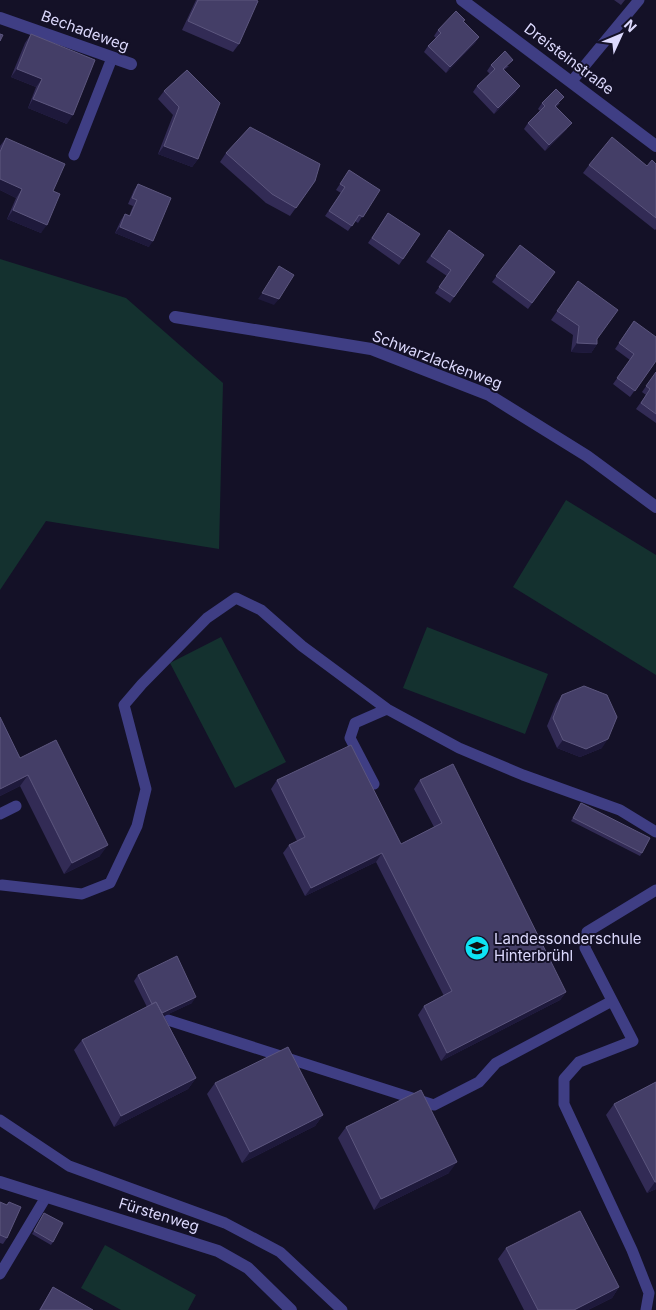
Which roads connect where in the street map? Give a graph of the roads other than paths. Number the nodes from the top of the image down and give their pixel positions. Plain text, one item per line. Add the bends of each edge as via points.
1 (462, 0) edge
2 (639, 0) edge
3 (0, 18) edge
4 (112, 58) junction
5 (131, 64) dead end
6 (572, 81) junction
7 (656, 146) edge
8 (74, 155) dead end
9 (175, 317) dead end
10 (656, 507) edge
11 (387, 709) junction
12 (374, 784) dead end
13 (16, 806) dead end
14 (0, 814) edge
15 (656, 832) edge
16 (2, 885) dead end
17 (656, 890) edge
18 (612, 1001) junction
19 (168, 1020) edge
20 (0, 1120) edge
21 (0, 1182) edge
22 (46, 1197) junction
23 (0, 1274) edge
24 (291, 1310) edge
25 (342, 1310) edge
26 (646, 1310) edge

1 - 6 street, Dreisteinstraße
2 - 6 lane
3 - 4 street, Bechadeweg
4 - 5 street, Bechadeweg
4 - 8 lane
6 - 7 street, Dreisteinstraße
9 - 10 street, Schwarzlackenweg via 370,349 489,395 587,456
11 - 12 lane via 355,723 350,738
11 - 15 lane via 459,748 523,776 620,810
11 - 16 lane via 302,646 261,610 236,598 207,618 124,705 146,789 137,826 110,883 82,894
13 - 14 lane
17 - 18 lane via 588,932 585,948
18 - 19 lane via 496,1063 479,1082 434,1105
18 - 26 lane via 632,1041 579,1062 564,1079 564,1104 639,1267 649,1293
20 - 25 lane via 69,1166 225,1223 280,1252
21 - 22 street, Fürstenweg
22 - 23 lane
22 - 24 street, Fürstenweg via 218,1251 248,1268

